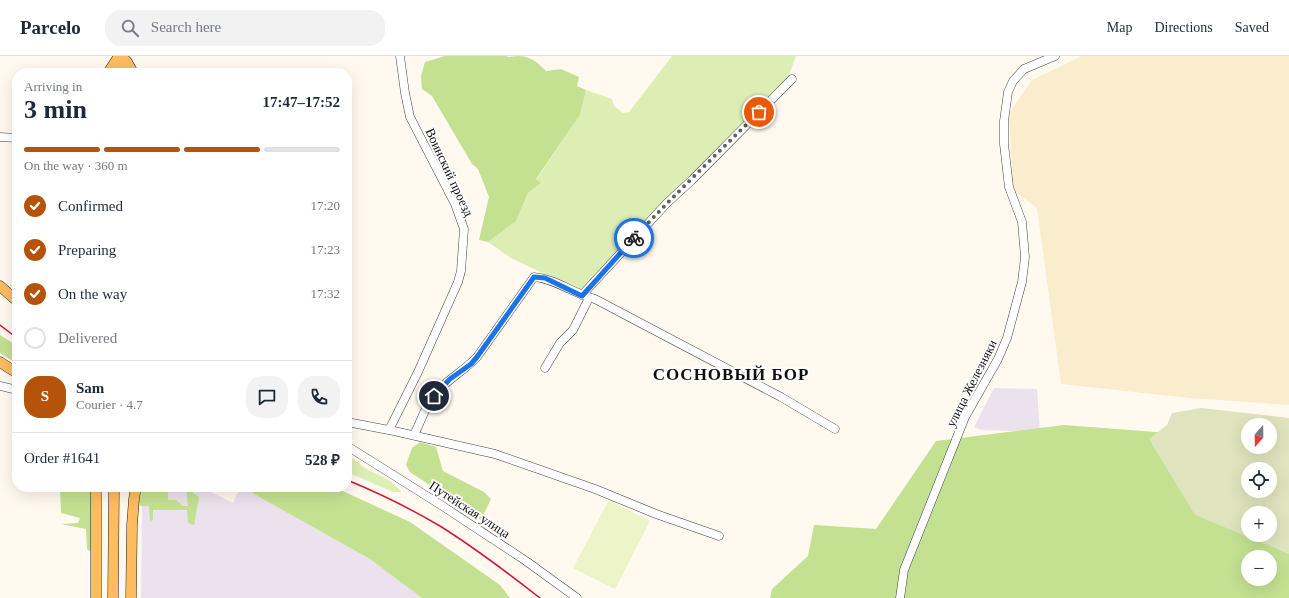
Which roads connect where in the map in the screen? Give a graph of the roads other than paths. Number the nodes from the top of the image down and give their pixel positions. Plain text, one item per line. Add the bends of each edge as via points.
1 (120, 56) edge
2 (400, 56) edge
3 (1055, 56) edge
4 (112, 68) edge
5 (120, 68) edge
6 (130, 68) edge
7 (792, 79) dead end
8 (0, 137) edge
9 (12, 138) edge
10 (0, 286) edge
11 (12, 297) edge
12 (586, 297) junction
13 (0, 362) edge
14 (545, 368) dead end
15 (12, 370) edge
16 (0, 386) edge
17 (12, 389) edge
18 (352, 423) edge
19 (835, 429) dead end
20 (390, 430) junction
21 (414, 435) junction
22 (352, 449) edge
23 (96, 492) edge
24 (114, 492) edge
25 (135, 492) edge
26 (718, 536) dead end
27 (96, 598) edge
28 (113, 598) edge
29 (131, 598) edge
30 (576, 598) edge
31 (900, 598) edge

1 - 4 main road
1 - 5 main road
1 - 6 main road
2 - 20 street, Воинский проезд via 404,93 410,117 455,204 464,229 458,282
3 - 31 street, улица Железняки via 1024,69 1013,81 1008,92 1004,144 1009,188 1022,222 1025,257 1022,282 1007,338 965,417 904,570
7 - 12 street via 667,203
8 - 9 street
10 - 11 main road
12 - 14 street via 573,330 560,343
12 - 19 street via 595,299 781,397
12 - 21 street via 545,278 534,277 477,357 434,396
13 - 15 main road
16 - 17 street
18 - 20 street
20 - 21 street
21 - 26 street via 495,454
22 - 30 street, Путейская улица via 441,504
23 - 27 main road
24 - 28 main road
25 - 29 main road

